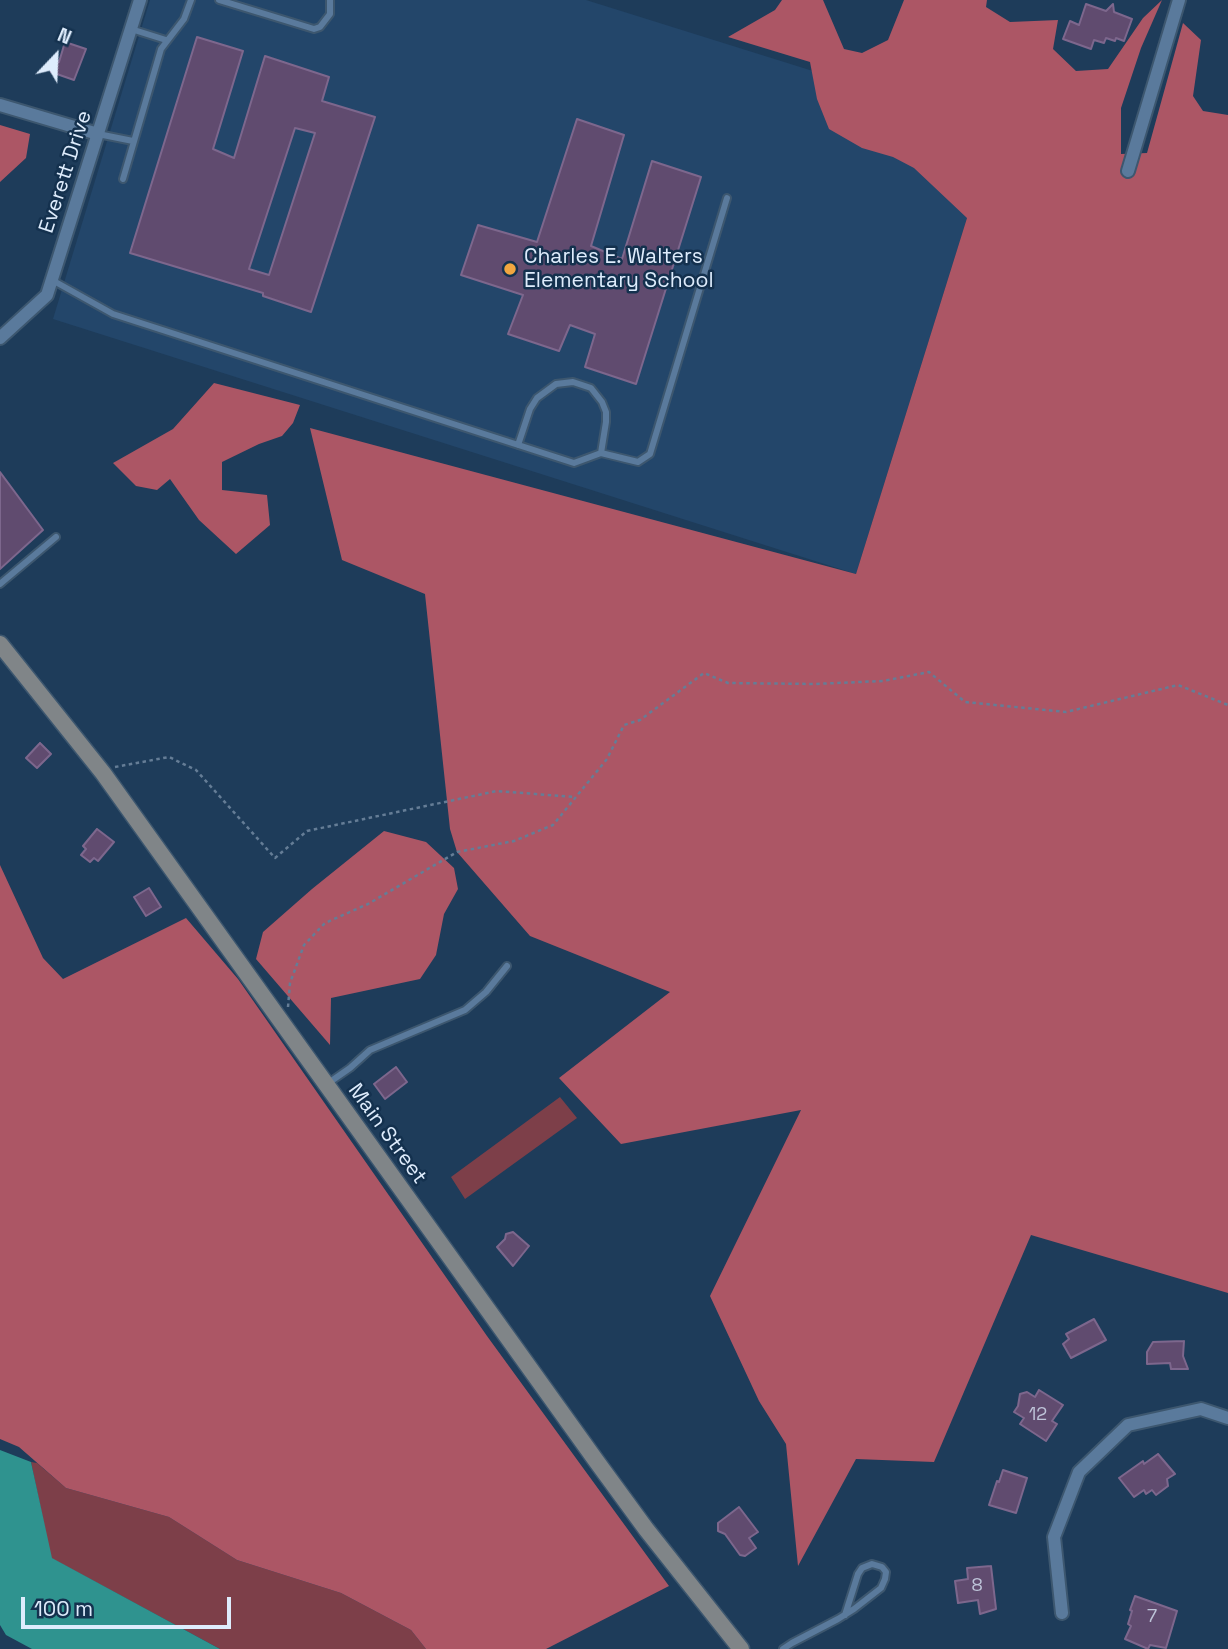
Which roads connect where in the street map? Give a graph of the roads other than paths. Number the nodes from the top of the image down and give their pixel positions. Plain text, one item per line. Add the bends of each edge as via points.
1 (140, 0) edge
2 (191, 0) edge
3 (219, 0) edge
4 (330, 0) edge
5 (1179, 0) edge
6 (131, 29) junction
7 (166, 40) junction
8 (0, 105) edge
9 (98, 134) junction
10 (133, 141) junction
11 (1128, 170) dead end
12 (123, 179) dead end
13 (727, 198) dead end
14 (52, 281) junction
15 (0, 338) edge
16 (517, 445) junction
17 (601, 453) junction
18 (56, 537) dead end
19 (0, 584) edge
20 (0, 644) edge
21 (506, 966) dead end
22 (326, 1085) junction
23 (1228, 1418) edge
24 (1062, 1612) dead end
25 (845, 1615) junction
26 (741, 1649) edge
27 (783, 1649) edge

1 - 6 street, Everett Drive
2 - 7 lane via 184,19
3 - 4 lane via 314,29 330,14
5 - 11 street
6 - 7 lane
6 - 9 street, Everett Drive
7 - 10 lane
8 - 9 street
9 - 10 lane
9 - 14 street, Everett Drive
10 - 12 lane
13 - 17 lane via 650,454 638,461
14 - 15 street, Everett Drive via 47,295
14 - 16 lane via 113,314
16 - 17 lane via 574,463
16 - 17 lane via 537,398 556,384 573,382 591,388 602,402 606,422
18 - 19 lane
20 - 22 main road, Main Street via 103,773
21 - 22 lane via 466,1010 370,1050
22 - 26 main road, Main Street via 646,1529
23 - 24 street via 1201,1409 1128,1425 1079,1472 1054,1537
25 - 25 lane via 881,1588 886,1579 882,1567 862,1568
25 - 27 lane

